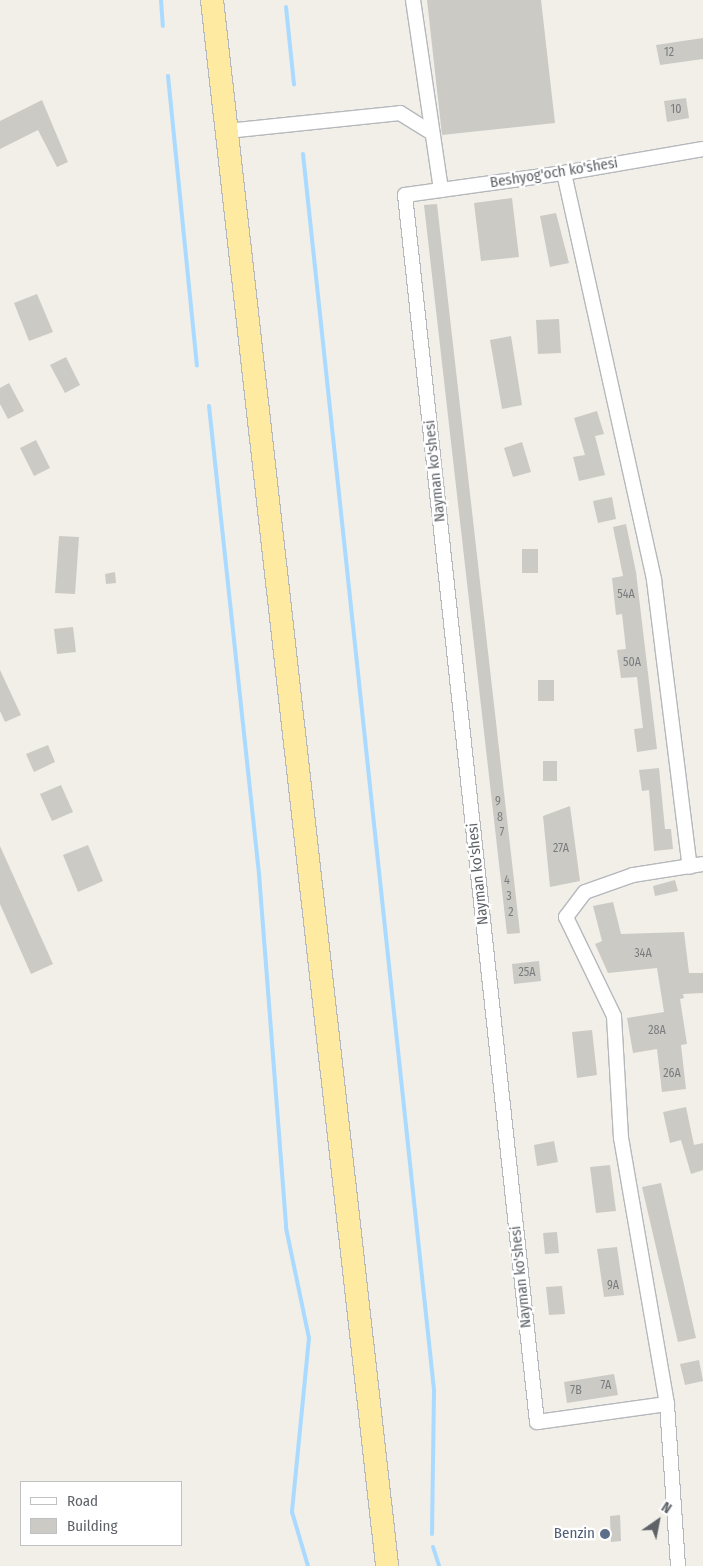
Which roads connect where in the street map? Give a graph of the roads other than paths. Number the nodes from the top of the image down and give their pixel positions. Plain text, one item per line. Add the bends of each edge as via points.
1 (212, 0) edge
2 (413, 0) edge
3 (227, 131) junction
4 (432, 133) junction
5 (703, 149) edge
6 (564, 173) junction
7 (441, 190) junction
8 (406, 195) joint
9 (697, 866) edge
10 (668, 1404) junction
11 (386, 1566) edge
12 (678, 1566) edge

1 - 3 highway
2 - 4 street
3 - 4 street via 400,112
3 - 11 highway
4 - 7 street
5 - 6 street, Beshyog'och ko'shesi
6 - 7 street, Beshyog'och ko'shesi
6 - 9 street via 654,580
7 - 8 street, Beshyog'och ko'shesi
8 - 10 street, Nayman ko'shesi via 537,1422
9 - 10 street via 633,875 585,892 566,917 614,1016 621,1138
10 - 12 street

